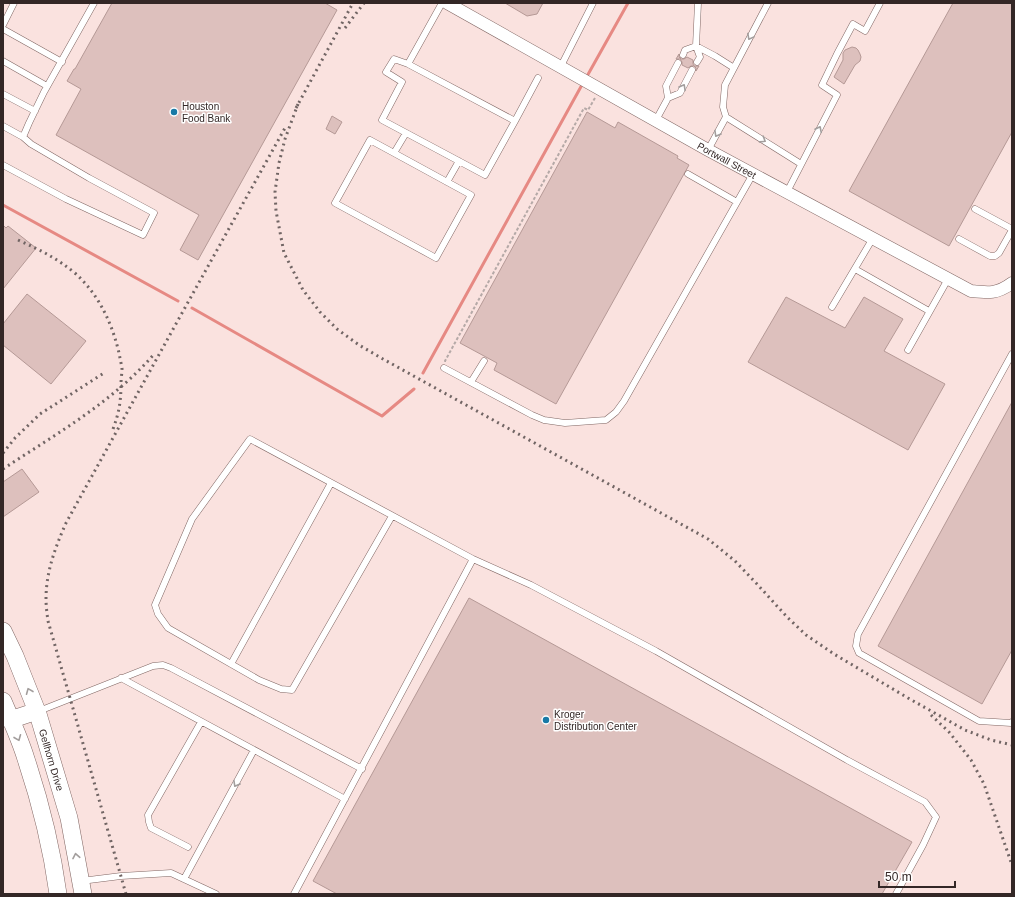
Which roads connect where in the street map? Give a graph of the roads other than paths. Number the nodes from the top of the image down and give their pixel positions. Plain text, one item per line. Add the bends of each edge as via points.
1 (14, 3) edge
2 (94, 3) edge
3 (442, 3) edge
4 (447, 3) edge
5 (593, 3) edge
6 (698, 3) edge
7 (768, 3) edge
8 (880, 3) edge
9 (3, 25) edge
10 (3, 29) edge
11 (696, 46) junction
12 (683, 55) dead end
13 (3, 62) edge
14 (62, 62) junction
15 (697, 62) dead end
16 (678, 63) dead end
17 (408, 64) junction
18 (561, 66) junction
19 (734, 68) junction
20 (692, 70) dead end
21 (538, 78) dead end
22 (48, 86) junction
23 (3, 94) edge
24 (668, 98) junction
25 (34, 111) junction
26 (726, 117) junction
27 (656, 120) junction
28 (515, 121) junction
29 (3, 126) edge
30 (406, 133) junction
31 (23, 137) junction
32 (708, 150) junction
33 (394, 153) junction
34 (459, 161) junction
35 (801, 164) junction
36 (3, 165) edge
37 (688, 174) dead end
38 (753, 174) junction
39 (447, 182) junction
40 (787, 192) junction
41 (737, 202) junction
42 (975, 209) dead end
43 (1012, 230) edge
44 (873, 238) junction
45 (960, 239) dead end
46 (855, 269) junction
47 (948, 279) junction
48 (1012, 283) edge
49 (832, 307) dead end
50 (929, 311) junction
51 (908, 350) dead end
52 (1012, 354) edge
53 (484, 361) dead end
54 (444, 368) road end
55 (471, 382) junction
56 (331, 483) junction
57 (392, 516) junction
58 (473, 560) junction
59 (3, 631) edge
60 (231, 664) junction
61 (121, 678) junction
62 (3, 701) edge
63 (37, 711) junction
64 (10, 720) junction
65 (201, 722) junction
66 (1012, 722) edge
67 (254, 750) junction
68 (362, 769) junction
69 (345, 799) junction
70 (188, 847) dead end
71 (184, 879) junction
72 (82, 888) edge
73 (57, 890) edge
74 (216, 894) edge
75 (294, 894) edge
76 (896, 894) edge

1 - 9 lane
2 - 14 lane
3 - 17 lane
4 - 18 street, Portwall Street
5 - 18 lane
6 - 11 lane
7 -> 19 lane
35 -> 8 lane via 837,95 822,85 837,54 853,24 865,30
10 - 14 lane
11 - 12 lane via 685,50
11 - 15 lane via 700,57
11 - 19 lane
13 - 22 lane
14 - 22 lane
16 - 24 lane via 666,86
17 - 28 lane
17 - 30 lane via 394,58 386,72 402,82 382,120
18 - 27 street, Portwall Street
19 - 26 lane via 725,85 723,106
24 -> 20 lane via 680,94
21 - 28 lane
22 - 25 lane
23 - 25 lane
24 - 27 lane
25 - 31 lane
26 -> 32 lane
26 -> 35 lane
27 - 32 street, Portwall Street
28 - 34 lane via 485,176
29 - 31 lane
30 - 33 lane
30 - 34 lane
31 - 36 lane via 89,178 154,213 143,235 66,199
32 - 38 street, Portwall Street
33 - 39 lane
33 - 39 lane via 370,140 335,204 436,258 471,195
34 - 39 lane
35 - 40 lane
37 - 41 lane
38 - 40 street, Portwall Street
38 - 41 lane
40 - 44 street, Portwall Street
41 - 55 lane via 624,402 606,420 565,423 544,420
42 - 43 lane
43 - 45 lane via 995,256 990,256
44 - 46 lane
44 - 47 street, Portwall Street
46 - 49 lane
46 - 50 lane
47 - 48 street, Portwall Street via 971,291 991,293
47 - 50 lane
50 - 51 lane
52 - 66 lane via 858,634 856,646 859,653 979,721
53 - 55 lane
54 - 55 lane
56 - 57 lane
56 - 60 lane
56 - 60 lane via 250,439 192,519 155,605 168,628
57 - 58 lane
57 - 60 lane via 292,690 281,689 259,680
58 - 68 lane
58 - 76 lane via 531,585 656,651 846,760 925,802 936,817
63 -> 59 main road, Gellhorn Drive
61 - 63 lane
61 - 65 lane
61 - 68 lane via 153,666 163,665 171,668
62 - 64 main road
63 - 64 main road
72 -> 63 main road, Gellhorn Drive via 69,818
64 -> 73 main road via 26,758 38,798
65 - 67 lane
65 - 70 lane via 148,815 151,828
67 - 69 lane
67 -> 71 lane
68 - 69 lane
69 - 75 lane
71 - 72 lane via 171,872 121,876
71 - 74 lane
72 - 73 main road

